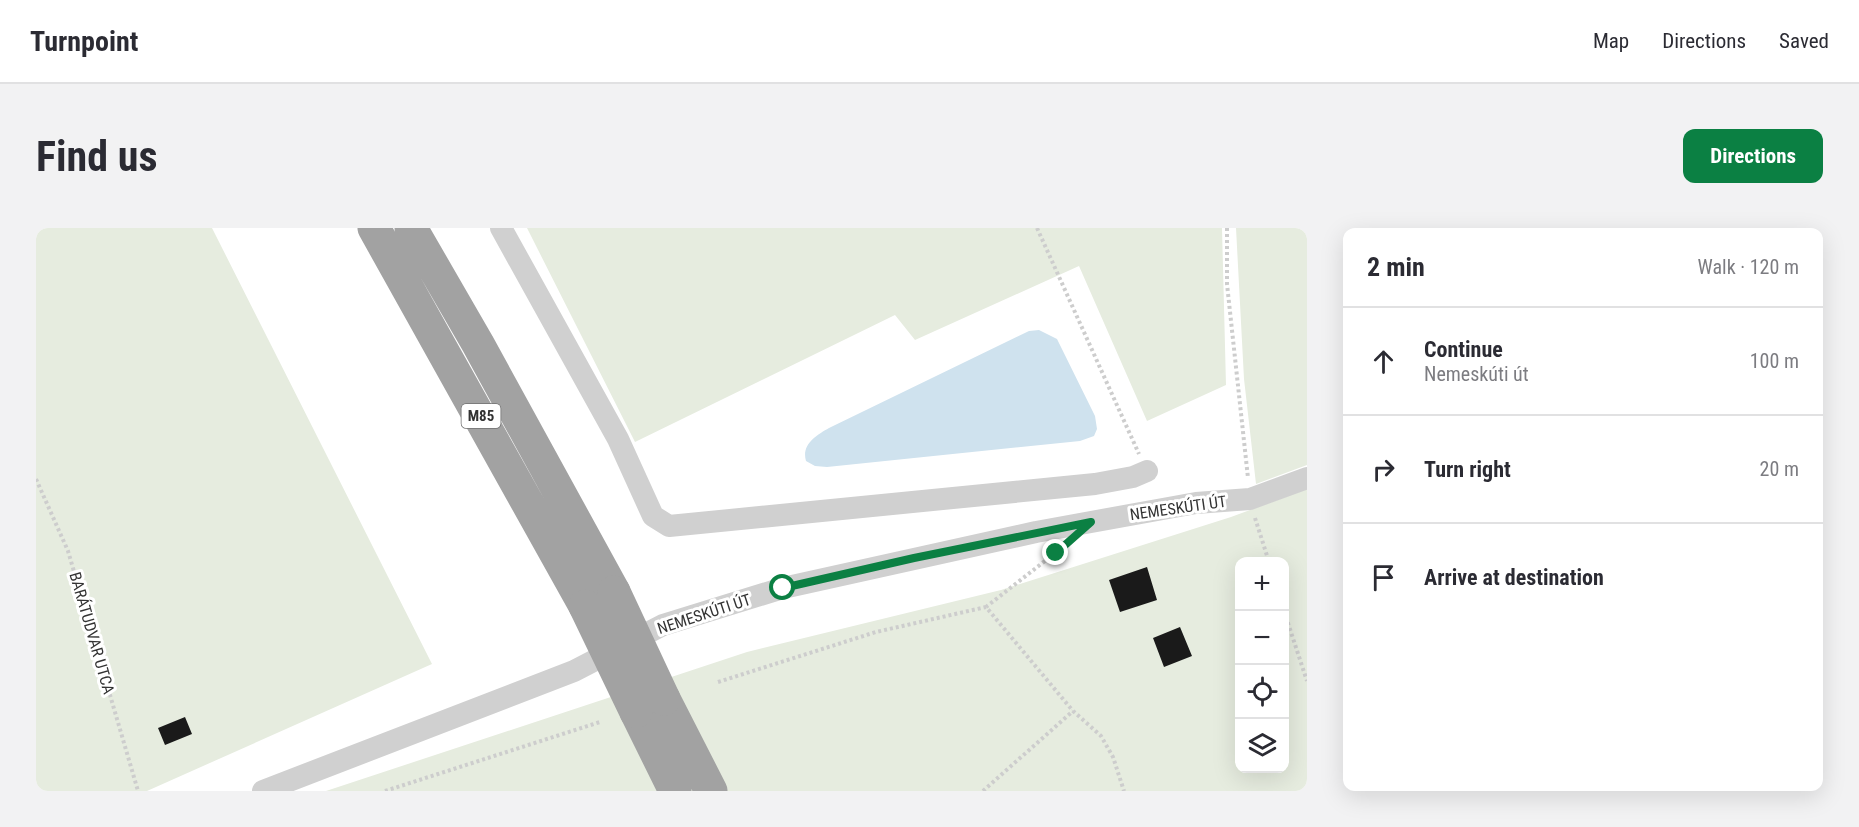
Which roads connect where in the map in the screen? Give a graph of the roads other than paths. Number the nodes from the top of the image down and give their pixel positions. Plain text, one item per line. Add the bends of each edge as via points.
1 (374, 228) edge
2 (411, 228) edge
3 (501, 228) edge
4 (1147, 471) road end
5 (1307, 478) edge
6 (600, 599) junction
7 (650, 705) junction
8 (263, 791) edge
9 (675, 791) edge
10 (711, 791) edge

1 - 6 highway, M85
2 - 6 highway, M85 via 478,344
3 - 4 street via 618,439 653,516 669,526 1095,484
5 - 8 street, NEMESKÚTI ÚT via 1250,499 1196,503 1091,522 783,588 663,625 574,671
6 - 7 highway, M85, bridge
7 - 9 highway, M85
7 - 10 highway, M85

